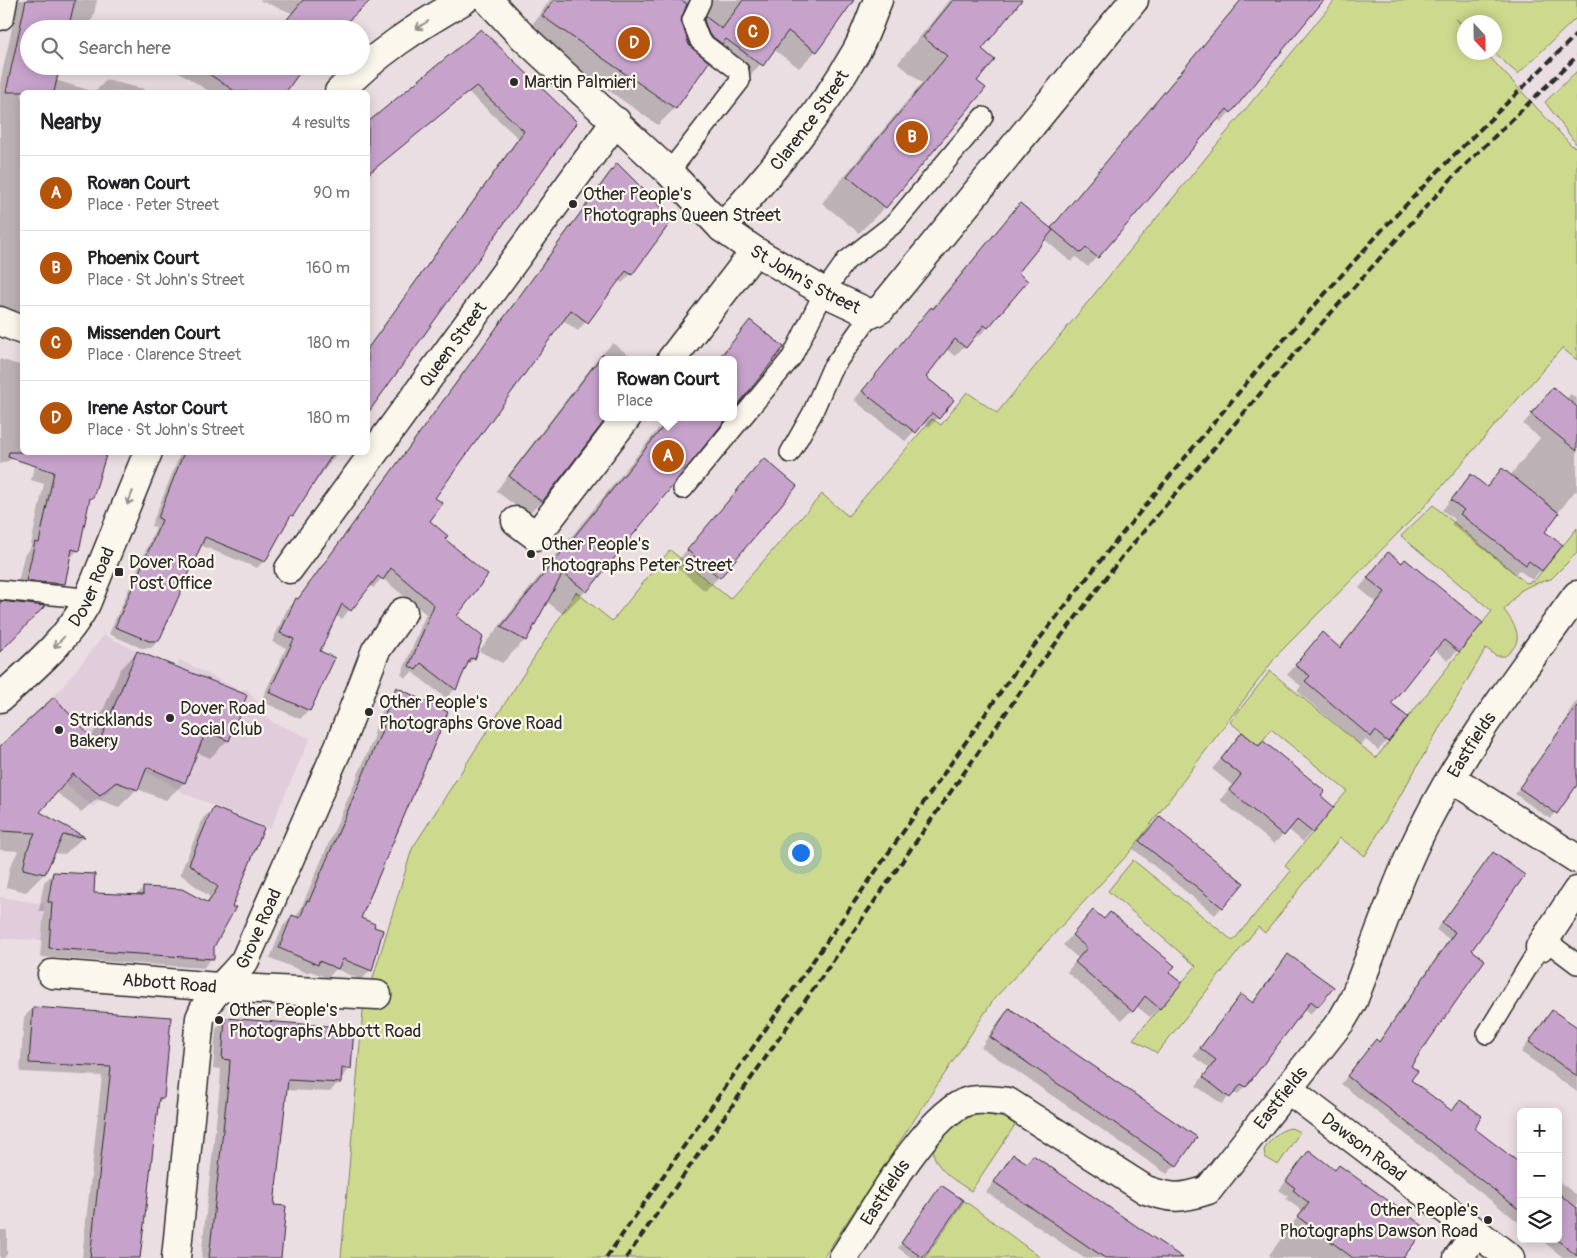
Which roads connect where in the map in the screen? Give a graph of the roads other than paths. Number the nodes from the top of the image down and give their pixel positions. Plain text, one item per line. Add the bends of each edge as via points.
1 (3, 0) edge
2 (488, 0) edge
3 (701, 0) edge
4 (878, 0) edge
5 (1134, 0) edge
6 (450, 3) edge
7 (0, 16) edge
8 (370, 62) edge
9 (355, 75) edge
10 (341, 90) edge
11 (983, 117) dead end
12 (616, 121) junction
13 (670, 172) junction
14 (722, 228) junction
15 (755, 251) junction
16 (824, 292) junction
17 (870, 314) junction
18 (0, 321) edge
19 (20, 329) edge
20 (674, 356) edge
21 (624, 421) edge
22 (790, 453) dead end
23 (147, 455) edge
24 (683, 489) dead end
25 (516, 521) dead end
26 (289, 569) dead end
27 (0, 590) edge
28 (1577, 595) edge
29 (86, 604) junction
30 (403, 612) dead end
31 (0, 698) edge
32 (1451, 778) junction
33 (1577, 859) edge
34 (1577, 891) edge
35 (1542, 943) junction
36 (1577, 964) edge
37 (52, 974) dead end
38 (218, 987) junction
39 (377, 995) dead end
40 (1487, 1034) dead end
41 (1288, 1090) junction
42 (1477, 1232) junction
43 (176, 1258) edge
44 (843, 1258) edge
45 (1458, 1258) edge
46 (1510, 1258) edge

1 - 7 street
2 - 12 street, St John's Street via 519,33
3 - 13 lane via 692,20 700,41 739,71 740,81
4 - 14 street, Clarence Street via 857,51 829,97 784,158
5 - 17 street, St John's Street via 881,309
6 -> 8 street
9 -> 10 street
11 - 16 lane via 895,223 846,261
12 - 13 street, St John's Street
12 - 26 street, Queen Street
13 - 14 street, St John's Street
14 - 15 street, St John's Street
15 - 16 street, St John's Street
15 - 20 street
16 - 17 street, St John's Street
16 - 24 lane via 792,357
17 - 22 lane via 831,370
18 - 19 street
21 - 25 street via 536,536
23 -> 29 street, Dover Road
27 - 29 lane via 74,597
28 - 32 street, Eastfields
29 -> 31 street, Dover Road via 66,634
30 - 38 street, Grove Road via 376,650 340,744 245,960 236,973
32 - 33 street
32 - 41 street, Eastfields via 1413,849 1353,1001
34 - 35 street
35 - 36 lane
35 - 40 lane
37 - 38 street, Abbott Road
38 - 39 street, Abbott Road
38 - 43 street, Grove Road via 200,1018
41 - 42 street, Dawson Road
41 - 44 street, Eastfields via 1208,1190 1185,1198 1170,1198 1146,1190 1008,1102 969,1101 953,1109 933,1128 909,1158
42 - 45 street
42 - 46 street, Dawson Road

